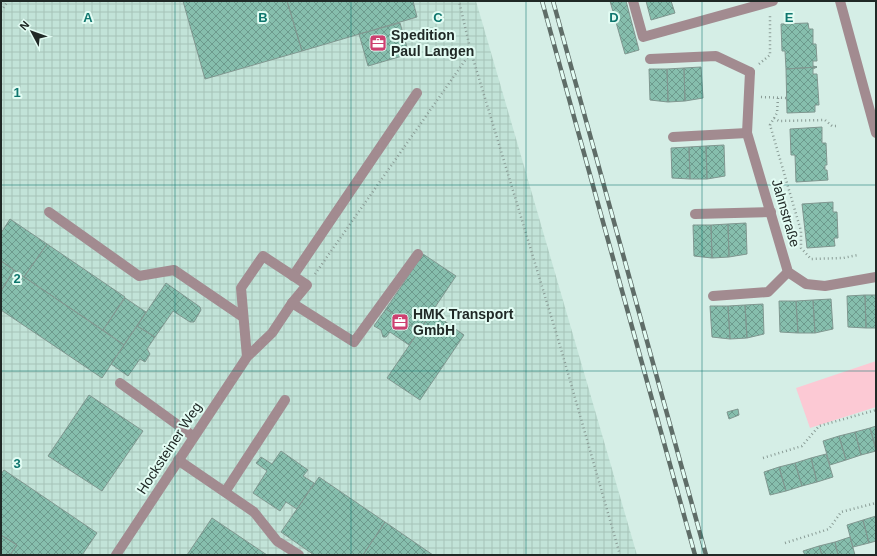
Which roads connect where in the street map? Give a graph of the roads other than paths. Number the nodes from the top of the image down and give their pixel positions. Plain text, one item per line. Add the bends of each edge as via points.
1 (633, 1) edge
2 (840, 1) edge
3 (771, 2) edge
4 (650, 59) dead end
5 (418, 93) dead end
6 (747, 133) junction
7 (876, 133) edge
8 (673, 137) dead end
9 (49, 212) dead end
10 (771, 212) junction
11 (695, 214) dead end
12 (418, 254) dead end
13 (788, 272) junction
14 (293, 276) junction
15 (876, 277) edge
16 (713, 296) dead end
17 (292, 303) junction
18 (243, 318) junction
19 (247, 357) junction
20 (120, 383) dead end
21 (285, 400) dead end
22 (194, 436) junction
23 (178, 460) junction
24 (225, 492) junction
25 (116, 555) edge
26 (299, 555) edge

1 - 3 street via 643,37
2 - 7 street
4 - 6 street, Jahnstraße via 716,56 750,72
5 - 14 street
6 - 8 street
6 - 10 street, Jahnstraße
9 - 18 street via 139,276 174,270
10 - 11 street
10 - 13 street, Jahnstraße
12 - 17 street via 354,342
13 - 15 street via 806,284 825,286
13 - 16 street via 768,292
14 - 17 street, Hocksteiner Weg via 307,285
14 - 18 street via 264,256 241,288
17 - 19 street, Hocksteiner Weg via 272,332
18 - 19 street
19 - 22 street, Hocksteiner Weg
20 - 22 street
21 - 24 street
22 - 23 street, Hocksteiner Weg
23 - 24 street
23 - 25 street, Hocksteiner Weg
24 - 26 street via 254,512 277,540

